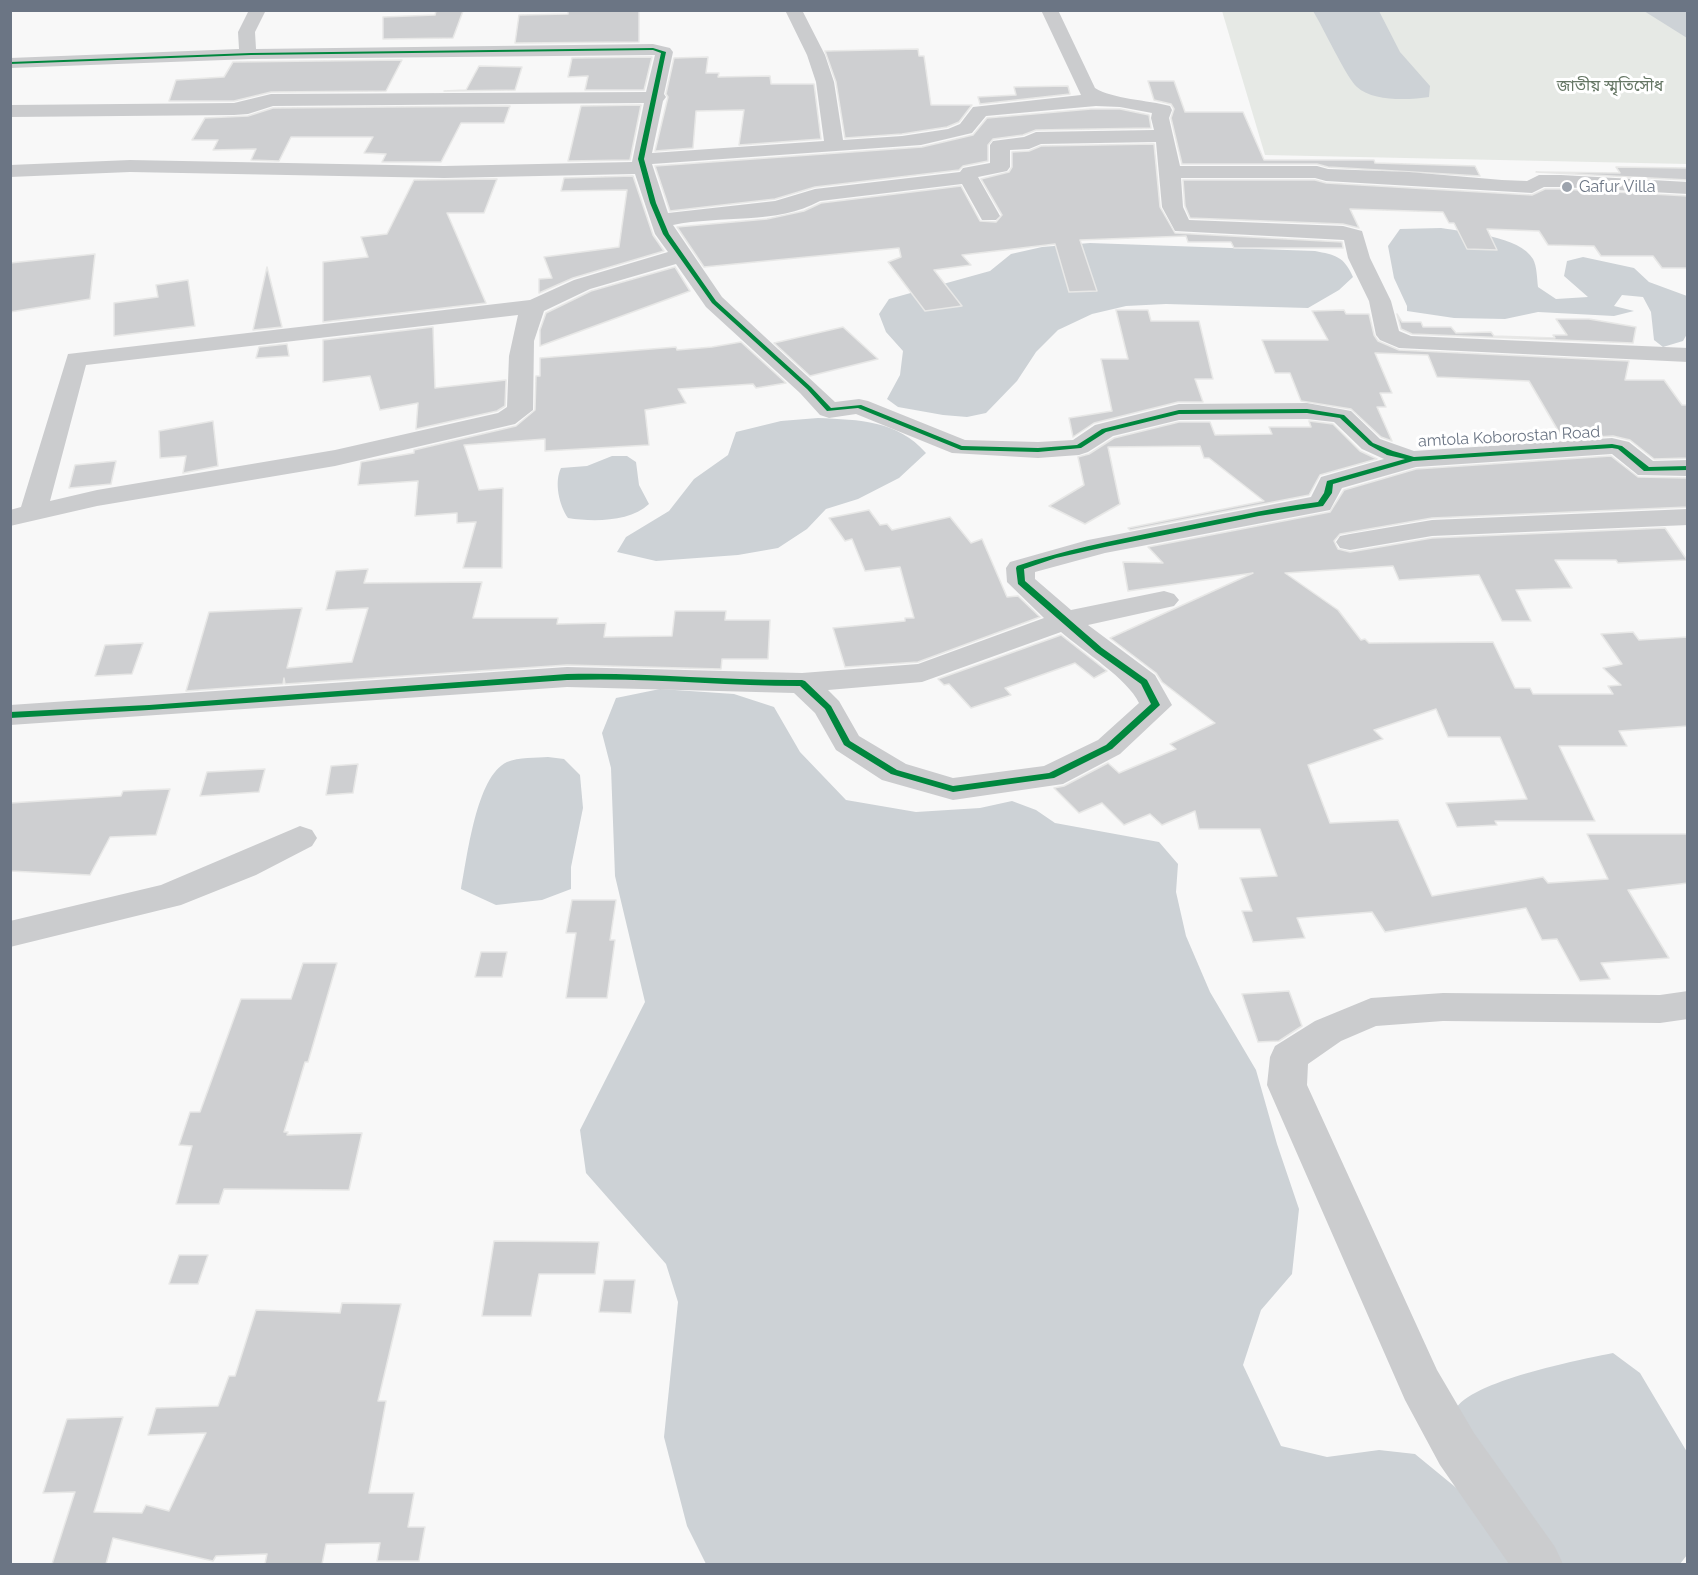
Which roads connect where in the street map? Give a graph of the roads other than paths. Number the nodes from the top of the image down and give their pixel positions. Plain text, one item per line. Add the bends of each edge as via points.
1 (258, 10) edge
2 (793, 10) edge
3 (1049, 10) edge
4 (251, 54) junction
5 (10, 63) edge
6 (657, 97) junction
7 (1101, 100) junction
8 (10, 111) edge
9 (1164, 136) junction
10 (834, 147) junction
11 (643, 164) junction
12 (10, 171) edge
13 (1170, 172) junction
14 (968, 177) junction
15 (1688, 188) edge
16 (989, 216) dead end
17 (661, 221) junction
18 (680, 255) junction
19 (536, 306) junction
20 (1688, 355) edge
21 (1414, 459) junction
22 (1688, 468) edge
23 (22, 515) edge
24 (1688, 517) edge
25 (1350, 542) dead end
26 (1164, 600) dead end
27 (1063, 621) junction
28 (802, 683) junction
29 (10, 715) edge
30 (300, 838) dead end
31 (10, 934) edge
32 (1688, 1005) edge
33 (1538, 1564) edge

1 - 4 street via 244,35 244,44
2 - 10 street via 825,82
3 - 7 street via 1087,91
4 - 5 street
4 - 6 street via 653,49 664,52
6 - 8 street via 335,98 271,100 248,108
6 - 11 street
7 - 9 street via 1163,110 1160,118
7 - 10 street via 980,111 966,129 948,135
9 - 13 street
9 - 14 street via 1036,138 1029,143 1000,145 1000,167 969,172
10 - 11 street
11 - 12 street via 432,172 130,166
11 - 17 street via 652,203
13 - 15 street via 1317,172 1326,176 1502,186 1532,187 1539,181 1561,181
13 - 20 street via 1175,219 1183,226 1343,232 1354,236 1359,258 1380,301 1388,335 1407,343
14 - 16 street
14 - 17 street via 814,195 809,200 774,207
17 - 18 street
18 - 19 street via 558,294
18 - 21 street, amtola Koborostan Road via 714,302 829,410 859,406 961,448 1079,447 1104,430 1179,412 1307,411 1342,416 1371,444
19 - 23 street via 525,331 520,410 507,419 335,458 97,498
19 - 23 street via 76,359
21 - 22 street, amtola Koborostan Road via 1612,446 1620,447 1647,469
21 - 27 street via 1330,483 1320,504 1112,543 1020,568 1021,582
24 - 25 street via 1432,528
26 - 27 street
27 - 28 street via 922,673
27 - 28 street via 1144,682 1156,705 1109,747 1051,776 953,789 894,772 847,743 828,708
28 - 29 street via 569,677
30 - 31 street via 169,896
32 - 33 street via 1660,1009 1443,1006 1371,1012 1328,1031 1290,1056 1287,1085 1421,1385 1457,1449

